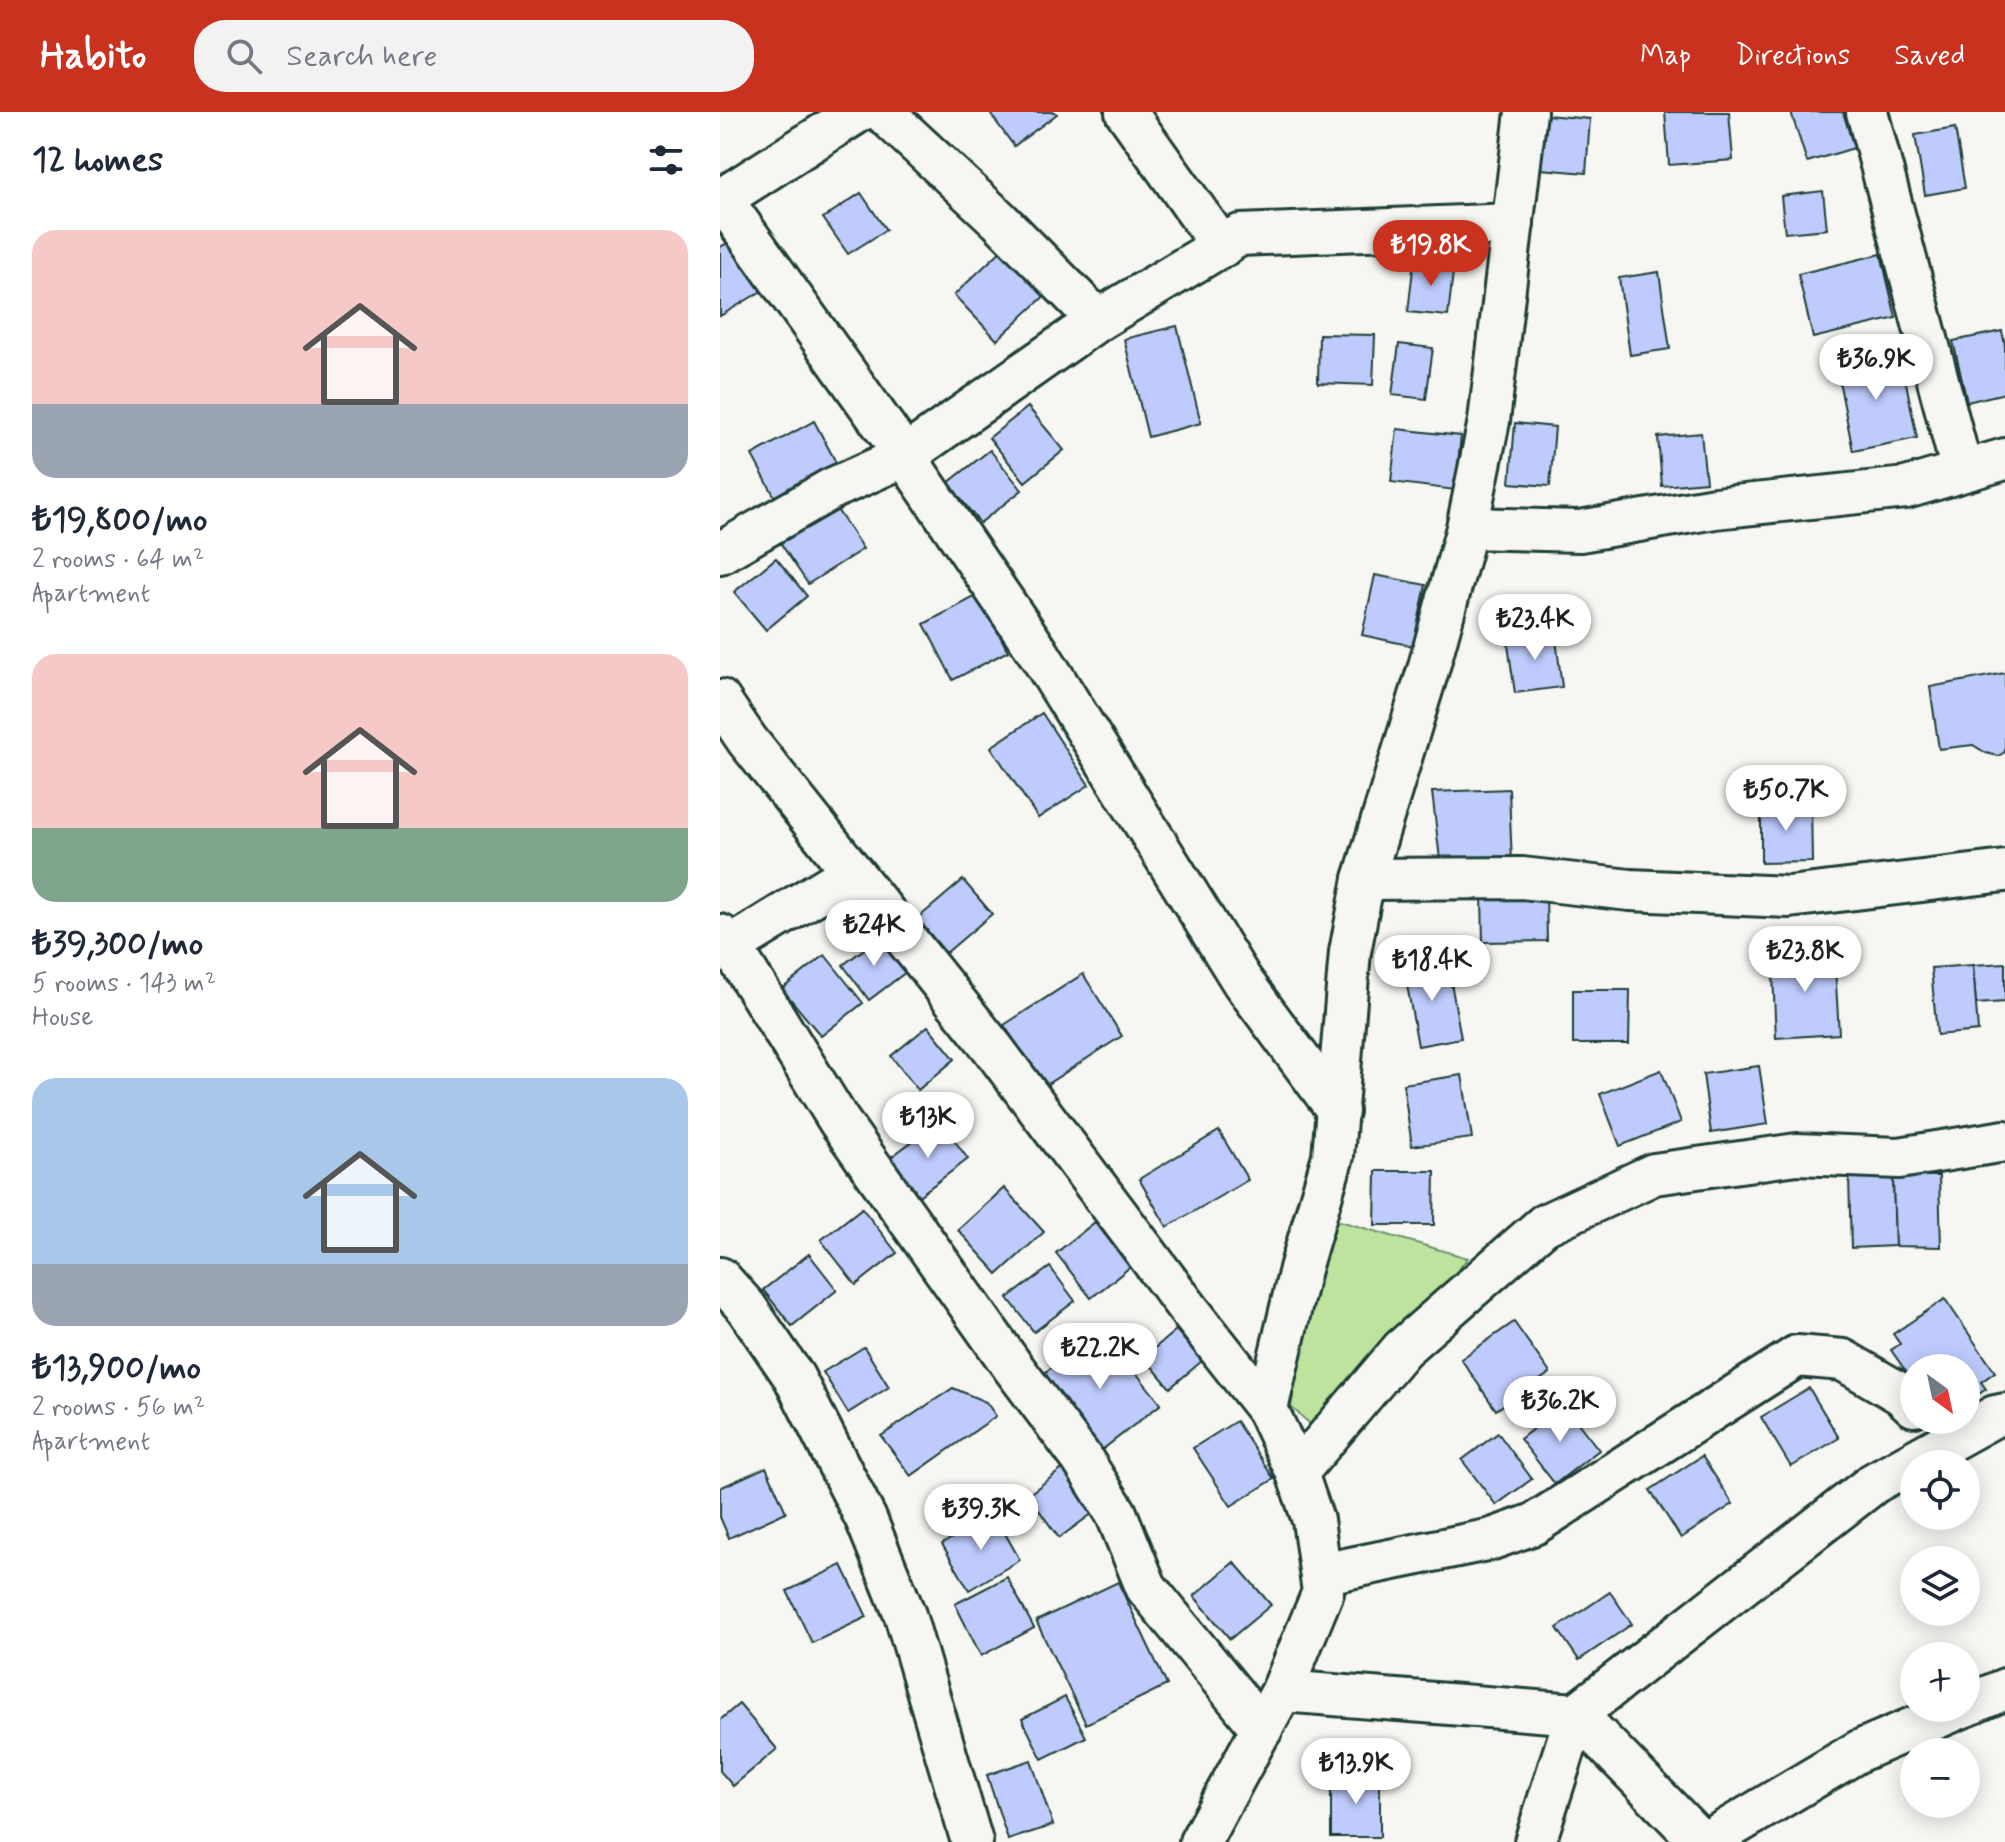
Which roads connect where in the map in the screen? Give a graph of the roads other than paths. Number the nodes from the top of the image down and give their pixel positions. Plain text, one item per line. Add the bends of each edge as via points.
1 (858, 112) edge
2 (883, 112) edge
3 (1126, 112) edge
4 (1526, 112) edge
5 (1867, 112) edge
6 (721, 200) edge
7 (1513, 224) junction
8 (1222, 247) junction
9 (1098, 320) junction
10 (905, 456) junction
11 (2005, 459) edge
12 (1962, 471) junction
13 (1467, 528) junction
14 (720, 553) edge
15 (720, 700) edge
16 (2005, 871) edge
17 (852, 872) junction
18 (1364, 879) junction
19 (724, 943) edge
20 (1338, 1111) junction
21 (2005, 1141) edge
22 (720, 1278) edge
23 (1900, 1393) edge
24 (1267, 1409) junction
25 (2005, 1414) edge
26 (1980, 1420) edge
27 (1935, 1434) edge
28 (1297, 1473) junction
29 (1321, 1574) junction
30 (2005, 1689) edge
31 (1282, 1691) junction
32 (1980, 1700) edge
33 (1576, 1714) junction
34 (1927, 1722) edge
35 (1262, 1729) junction
36 (972, 1842) edge
37 (1200, 1842) edge
38 (1535, 1842) edge
39 (1704, 1842) edge

1 - 6 street
2 - 9 street
3 - 8 street
4 - 7 street
5 - 12 street
6 - 10 street
7 - 8 street via 1240,235
7 - 13 street via 1489,421
8 - 9 street
9 - 10 street
10 - 14 street via 831,489
10 - 20 street via 1038,652 1242,981
11 - 12 street
12 - 13 street via 1906,488 1715,508 1580,531
13 - 18 street
15 - 17 street
16 - 18 street via 1789,897 1630,890 1522,878
17 - 19 street
17 - 24 street
18 - 20 street via 1350,952
19 - 35 street via 839,1121 1082,1459 1116,1513 1146,1587
20 - 24 street via 1333,1156
21 - 28 street via 1899,1158 1797,1154 1654,1174 1544,1225 1402,1349
22 - 36 street via 794,1377 866,1519 905,1615
23 - 29 street via 1843,1360 1797,1356 1534,1524 1492,1539
24 - 28 street
25 - 26 street
27 - 33 street
28 - 29 street via 1313,1520
29 - 31 street via 1323,1592
30 - 32 street
31 - 33 street
31 - 35 street
33 - 38 street
33 - 39 street
34 - 39 street via 1859,1751
35 - 37 street

